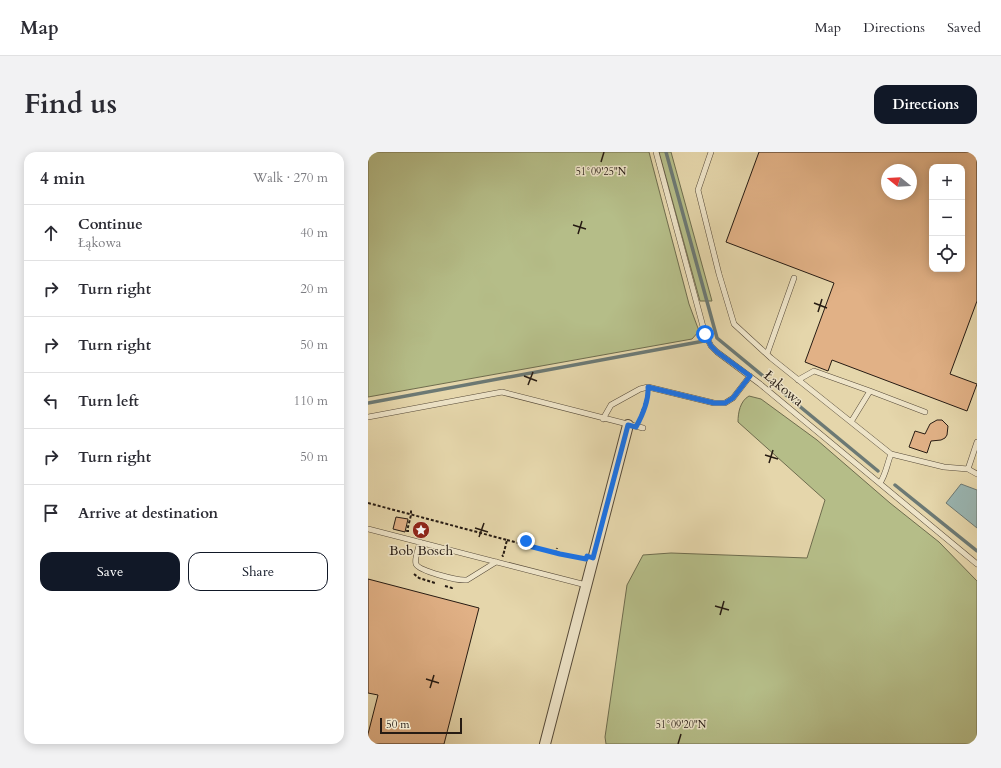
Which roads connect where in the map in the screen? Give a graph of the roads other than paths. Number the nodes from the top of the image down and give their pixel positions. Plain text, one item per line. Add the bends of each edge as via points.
1 (656, 152) edge
2 (711, 152) edge
3 (794, 278) dead end
4 (767, 354) junction
5 (750, 376) junction
6 (798, 380) junction
7 (870, 391) junction
8 (925, 412) dead end
9 (368, 417) edge
10 (603, 418) junction
11 (851, 422) junction
12 (632, 426) junction
13 (643, 428) dead end
14 (977, 442) edge
15 (891, 454) junction
16 (968, 469) junction
17 (977, 474) edge
18 (880, 483) junction
19 (368, 529) edge
20 (420, 542) junction
21 (496, 562) junction
22 (977, 564) edge
23 (586, 586) junction
24 (545, 744) edge

1 - 5 lane, Łąkowa via 705,334 717,352
2 - 4 lane via 698,190 719,274 734,324
3 - 4 lane
4 - 6 lane
5 - 10 lane via 733,398 725,403 714,403 648,387 640,388 611,405
5 - 18 lane, Łąkowa
6 - 7 lane via 814,371
6 - 11 lane
7 - 8 lane
7 - 11 lane
9 - 10 lane via 502,392
10 - 12 lane
11 - 15 lane
12 - 13 lane
12 - 23 street
14 - 16 lane
15 - 16 lane via 944,467
15 - 18 lane via 886,476
16 - 17 lane
18 - 22 lane, Łąkowa
19 - 20 lane
20 - 21 lane
20 - 21 lane via 416,559 420,569 455,579 467,580
21 - 23 lane
23 - 24 street

